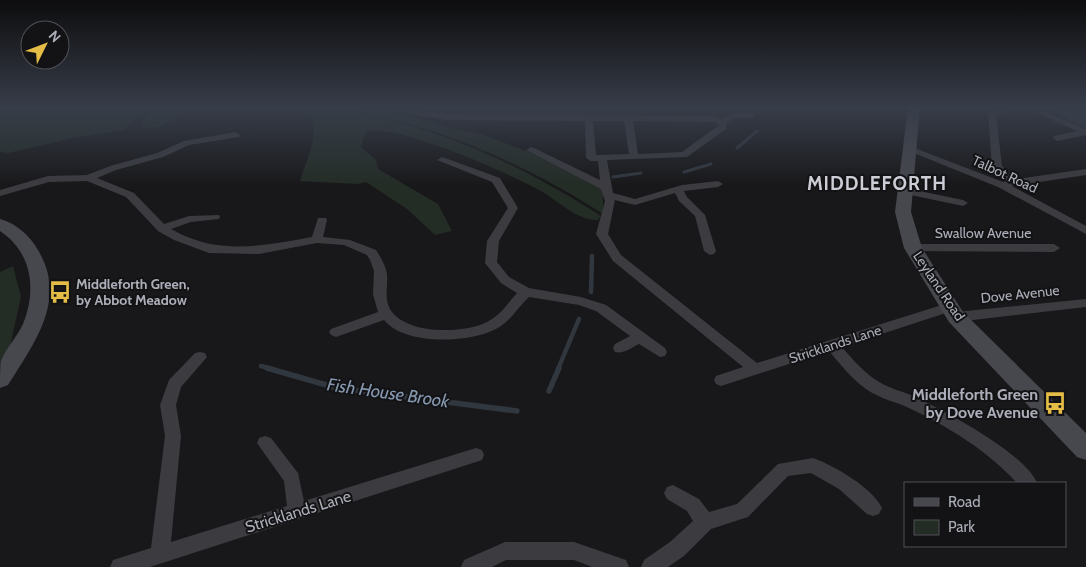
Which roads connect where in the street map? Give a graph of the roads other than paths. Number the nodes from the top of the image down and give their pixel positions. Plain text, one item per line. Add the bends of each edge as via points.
1 (590, 133) edge
2 (630, 133) edge
3 (714, 133) edge
4 (911, 133) edge
5 (994, 133) edge
6 (1079, 133) edge
7 (236, 135) dead end
8 (1057, 138) dead end
9 (909, 149) junction
10 (531, 150) dead end
11 (634, 156) junction
12 (602, 157) junction
13 (442, 160) dead end
14 (1086, 172) edge
15 (88, 178) junction
16 (1013, 181) junction
17 (718, 184) dead end
18 (1002, 185) junction
19 (678, 189) junction
20 (607, 191) junction
21 (905, 191) junction
22 (0, 193) edge
23 (963, 203) dead end
24 (215, 217) dead end
25 (322, 220) dead end
26 (0, 224) edge
27 (1084, 228) edge
28 (162, 229) junction
29 (317, 240) junction
30 (913, 248) junction
31 (1054, 248) dead end
32 (710, 251) dead end
33 (526, 292) junction
34 (1086, 303) edge
35 (953, 312) junction
36 (386, 314) junction
37 (336, 332) dead end
38 (638, 338) junction
39 (832, 345) junction
40 (620, 348) dead end
41 (660, 352) dead end
42 (200, 357) dead end
43 (755, 369) junction
44 (0, 379) edge
45 (721, 380) dead end
46 (1082, 439) edge
47 (265, 443) dead end
48 (476, 455) dead end
49 (1027, 482) edge
50 (673, 493) dead end
51 (873, 508) dead end
52 (297, 511) junction
53 (705, 522) junction
54 (160, 554) junction
55 (120, 567) edge
56 (471, 567) edge
57 (619, 567) edge
58 (651, 567) edge

1 - 12 street via 591,158
2 - 11 street
3 - 11 street via 684,155
4 - 9 main road, Leyland Road
5 - 16 street via 997,167
6 - 8 street
7 - 15 street via 188,143
9 - 18 street, Talbot Road
9 - 21 main road, Leyland Road
10 - 20 street
11 - 12 street
12 - 20 street
13 - 33 street via 496,180 505,194 513,208 493,241 491,263 505,280
14 - 16 street
15 - 22 street via 48,179
15 - 28 street via 130,195
16 - 18 street
17 - 19 street
18 - 27 street, Talbot Road
19 - 20 street via 635,202
19 - 32 street via 683,199 700,215
20 - 43 street via 610,202 602,234 617,258
21 - 23 street
21 - 30 main road, Leyland Road via 904,212
24 - 28 street via 189,219
25 - 29 street
26 - 44 main road via 22,238 34,255 41,278 39,305 26,339
28 - 29 street via 209,249 259,250
29 - 36 street via 346,242 372,253 380,271 378,294
30 - 31 street, Swallow Avenue
30 - 35 main road, Leyland Road
33 - 36 street via 502,318 480,331 437,336 407,330
33 - 38 street via 581,301 601,308
34 - 35 street, Dove Avenue
35 - 39 street, Stricklands Lane
35 - 46 main road, Leyland Road
36 - 37 street
38 - 40 street
38 - 41 street
39 - 43 street, Stricklands Lane
39 - 49 street via 858,374 879,390 945,419 994,453
42 - 54 street via 174,384 168,405 173,436
43 - 45 street, Stricklands Lane
47 - 52 street via 292,478
48 - 52 street, Stricklands Lane
50 - 53 street via 693,505
51 - 53 street via 845,483 813,465 784,469 742,511
52 - 54 street, Stricklands Lane
53 - 58 street via 677,549
54 - 55 street, Stricklands Lane
56 - 57 street via 505,551 574,552

